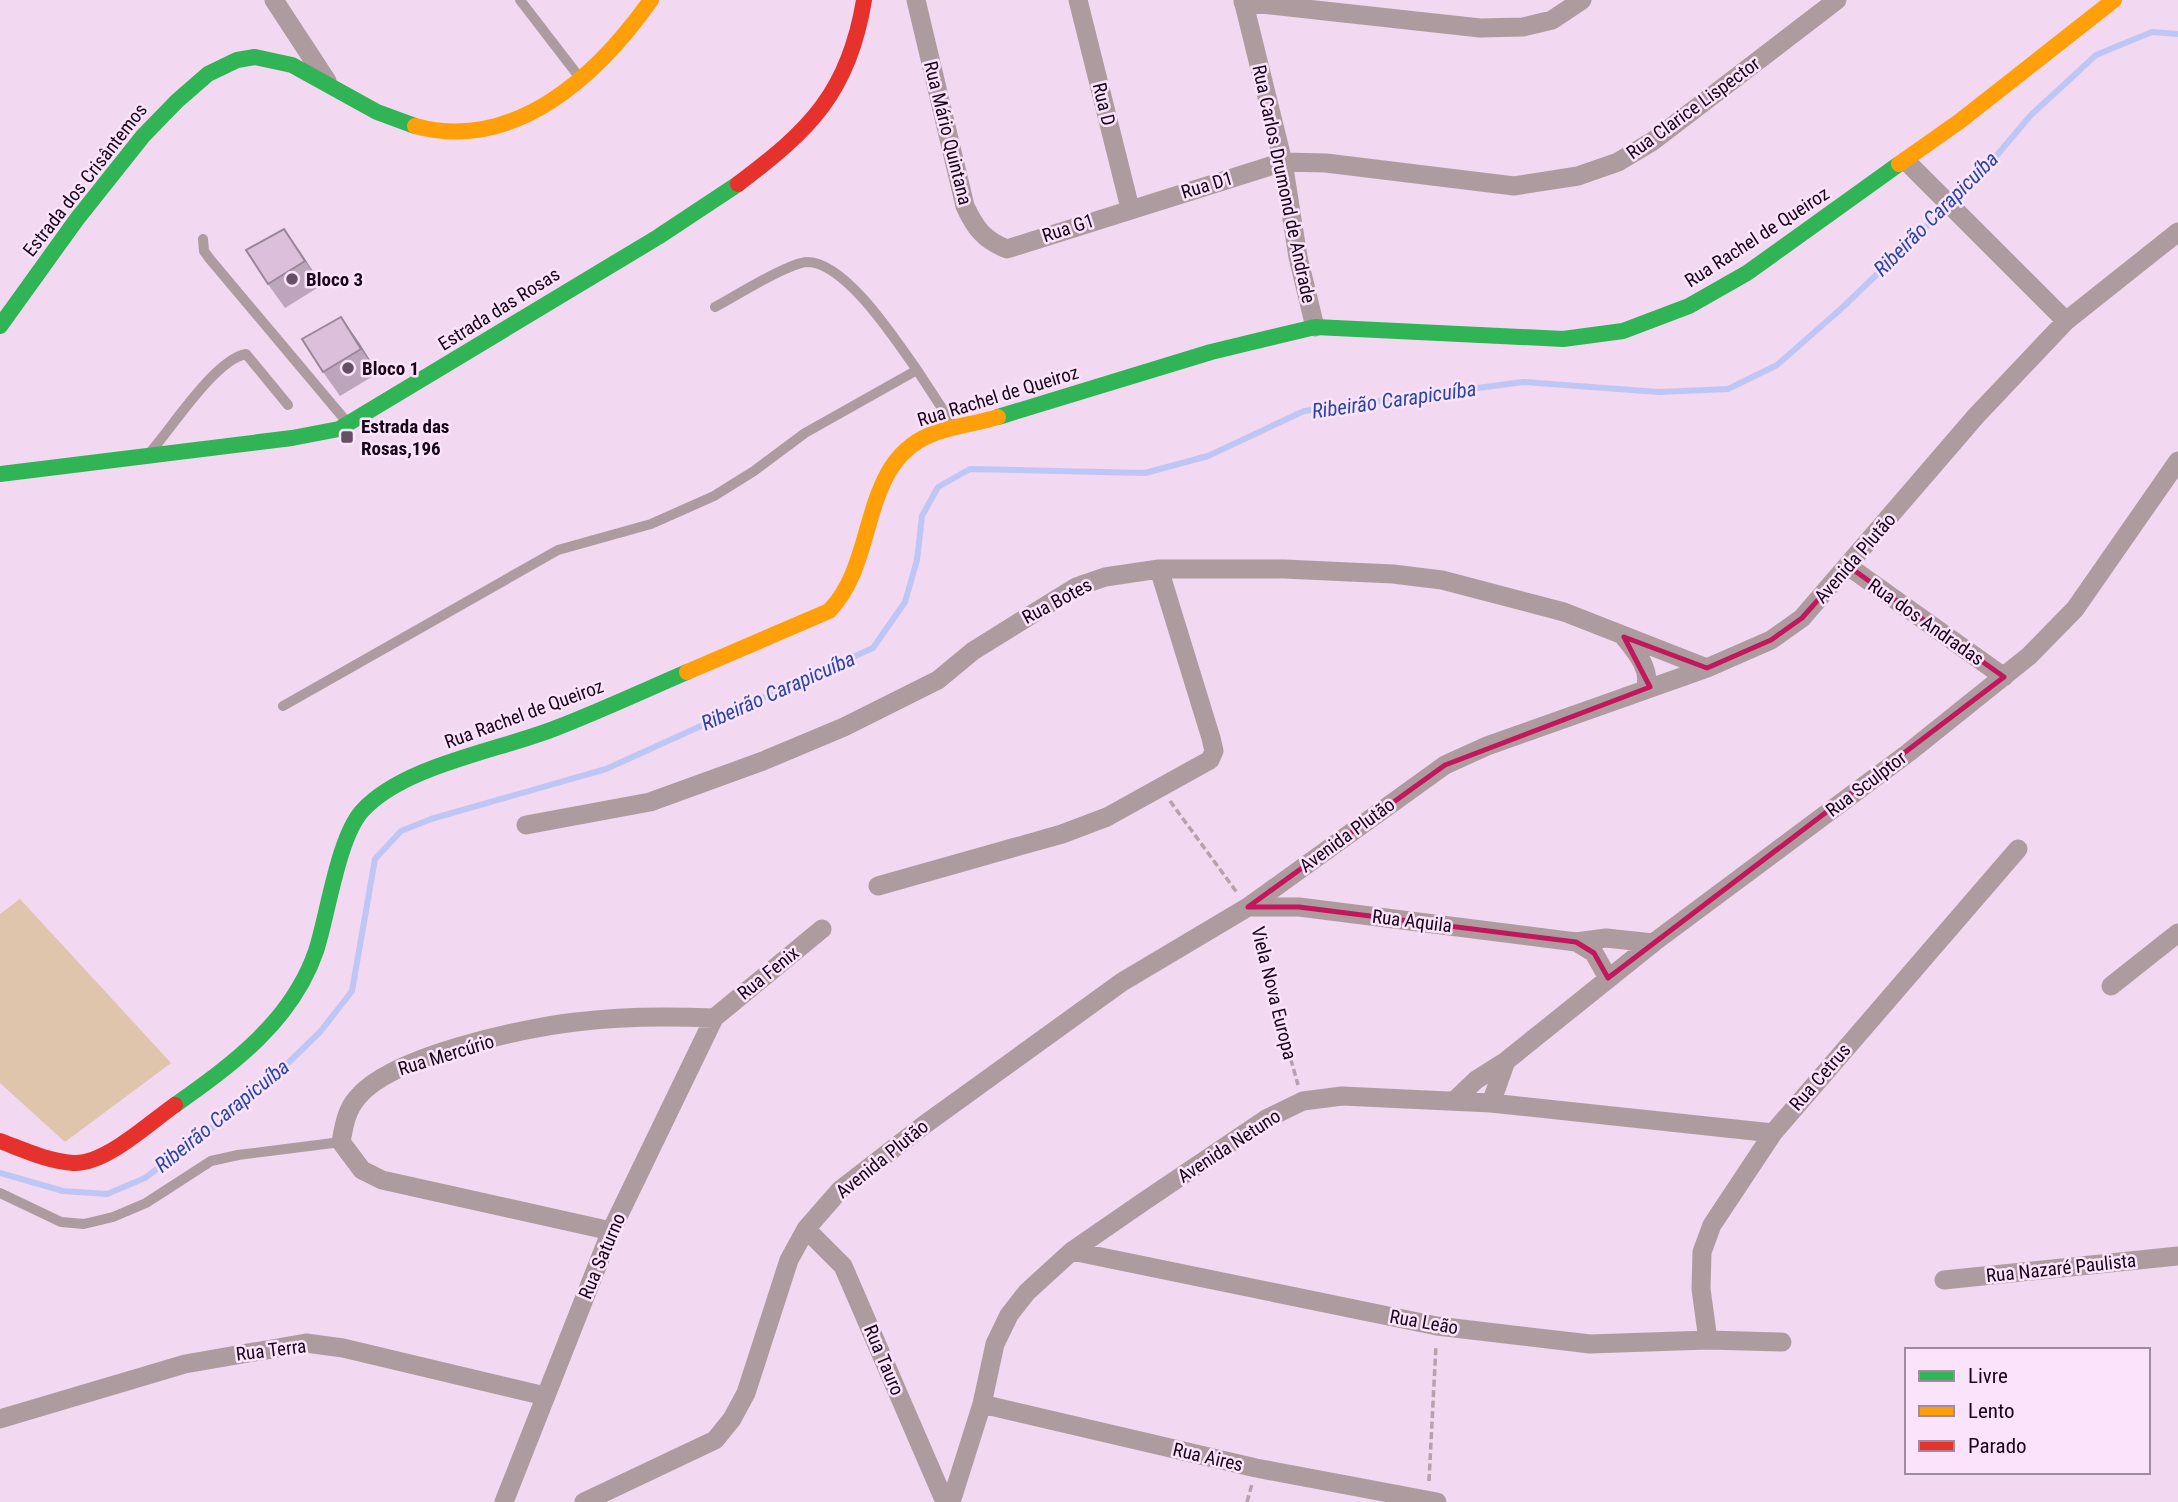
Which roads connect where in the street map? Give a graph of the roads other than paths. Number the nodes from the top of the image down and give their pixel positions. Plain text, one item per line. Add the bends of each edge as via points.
1 (274, 0) edge
2 (520, 0) edge
3 (651, 0) edge
4 (864, 0) edge
5 (916, 0) edge
6 (1078, 0) edge
7 (1582, 0) edge
8 (1837, 0) edge
9 (2114, 0) edge
10 (1243, 1) edge
11 (582, 82) junction
12 (331, 88) junction
13 (1906, 161) junction
14 (1283, 162) junction
15 (1130, 208) junction
16 (2178, 232) edge
17 (204, 239) dead end
18 (1007, 249) joint
19 (715, 307) dead end
20 (2066, 321) junction
21 (0, 326) edge
22 (1315, 327) junction
23 (917, 370) junction
24 (288, 405) dead end
25 (349, 424) junction
26 (955, 428) junction
27 (148, 456) junction
28 (2178, 461) edge
29 (0, 474) edge
30 (1848, 566) junction
31 (1159, 569) junction
32 (1624, 637) junction
33 (1707, 668) junction
34 (2004, 677) junction
35 (1645, 689) junction
36 (283, 706) dead end
37 (526, 825) dead end
38 (2018, 849) dead end
39 (1293, 874) junction
40 (878, 886) dead end
41 (1248, 907) junction
42 (1313, 909) junction
43 (822, 929) dead end
44 (2178, 933) edge
45 (1576, 942) junction
46 (1653, 943) junction
47 (1608, 978) junction
48 (2111, 986) dead end
49 (714, 1017) junction
50 (1506, 1061) junction
51 (1454, 1101) junction
52 (1491, 1103) junction
53 (1773, 1133) junction
54 (0, 1141) edge
55 (341, 1142) junction
56 (0, 1193) edge
57 (806, 1228) junction
58 (611, 1231) junction
59 (1072, 1251) junction
60 (2178, 1256) edge
61 (1944, 1280) dead end
62 (1707, 1340) junction
63 (1782, 1342) dead end
64 (545, 1396) junction
65 (982, 1404) junction
66 (0, 1419) edge
67 (1432, 1501) edge
68 (504, 1502) edge
69 (584, 1502) edge
70 (945, 1502) edge
71 (951, 1502) edge

1 - 12 street
2 - 11 lane
3 - 11 street, Estrada dos Crisântemos via 617,48
4 - 25 street, Estrada das Rosas via 843,78 789,142 758,169 688,217
5 - 18 street, Rua Mário Quintana via 965,206 988,242
6 - 15 street, Rua D
7 - 10 street via 1552,20 1523,27 1480,28
8 - 14 street, Rua Clarice Lispector via 1653,141 1618,162 1577,176 1514,186
9 - 13 street, Rua Rachel de Queiroz
10 - 14 street, Rua Carlos Drumond de Andrade
11 - 12 street, Estrada dos Crisântemos via 519,119 450,132 418,130
12 - 21 street, Estrada dos Crisântemos via 295,66 264,59 237,60 206,76 167,108
13 - 20 street
13 - 22 street, Rua Rachel de Queiroz via 1747,273 1689,306 1623,331 1563,339
14 - 15 street, Rua D1
14 - 22 street, Rua Carlos Drumond de Andrade
15 - 18 street, Rua G1
16 - 20 street, Avenida Plutão
17 - 25 lane via 209,258
19 - 23 lane via 808,262 831,270 873,309
20 - 30 street, Avenida Plutão via 1976,416
22 - 26 street, Rua Rachel de Queiroz via 1210,352
23 - 26 lane
23 - 36 lane via 805,433 714,496 651,524 558,550
24 - 27 lane via 246,354 235,356
25 - 27 street, Estrada das Rosas via 292,438
26 - 54 street, Rua Rachel de Queiroz via 930,435 903,451 893,464 853,577 829,611 554,729 390,787 373,799 347,839 306,976 284,1013 226,1069 103,1156 76,1163 48,1159
27 - 29 street, Estrada das Rosas
28 - 34 street, Rua Sculptor via 2075,609
30 - 33 street, Avenida Plutão via 1802,618 1770,640
30 - 34 street, Rua dos Andradas
31 - 32 street, Rua Botes via 1284,569 1442,580 1564,612
31 - 37 street, Rua Botes via 1105,577 1076,587 973,651 938,680 763,761 650,802
31 - 40 street via 1214,751 1210,760 1108,817
32 - 33 street, Rua Botes
32 - 35 street via 1644,667
33 - 35 street, Avenida Plutão
34 - 46 street, Rua Sculptor
35 - 39 street, Avenida Plutão via 1445,765
38 - 53 street, Rua Cetrus
39 - 41 street, Avenida Plutão
39 - 42 street
41 - 42 street, Rua Aquila
41 - 57 street, Avenida Plutão via 1122,982 935,1117 840,1190
42 - 45 street, Rua Aquila
43 - 49 street, Rua Fenix
44 - 48 street
45 - 46 street, Rua Aquila
45 - 47 street via 1594,953
46 - 47 street, Rua Sculptor
47 - 50 street, Rua Sculptor
49 - 55 street, Rua Mercúrio via 574,1022 421,1059 388,1074 358,1096 345,1117
49 - 58 street, Rua Saturno
50 - 51 street, Rua Sculptor
50 - 52 street
51 - 52 street, Avenida Netuno
51 - 59 street, Avenida Netuno via 1342,1096 1303,1101 1266,1119
52 - 53 street, Avenida Netuno
53 - 62 street, Rua Cetrus via 1712,1225 1702,1252
55 - 56 lane via 211,1161 146,1203 84,1224 61,1222
55 - 58 street via 362,1170 382,1180
57 - 69 street, Avenida Plutão via 789,1260 746,1392 715,1440
57 - 70 street, Rua Tauro via 843,1266
58 - 64 street, Rua Saturno
59 - 62 street, Rua Leão via 1437,1326 1590,1344
59 - 65 street, Avenida Netuno via 1041,1277 1009,1315 995,1345
60 - 61 street, Rua Nazaré Paulista
62 - 63 street, Rua Leão
64 - 66 street, Rua Terra via 306,1343 185,1363
64 - 68 street, Rua Saturno
65 - 67 street, Rua Aires via 1256,1468
65 - 71 street, Avenida Netuno

